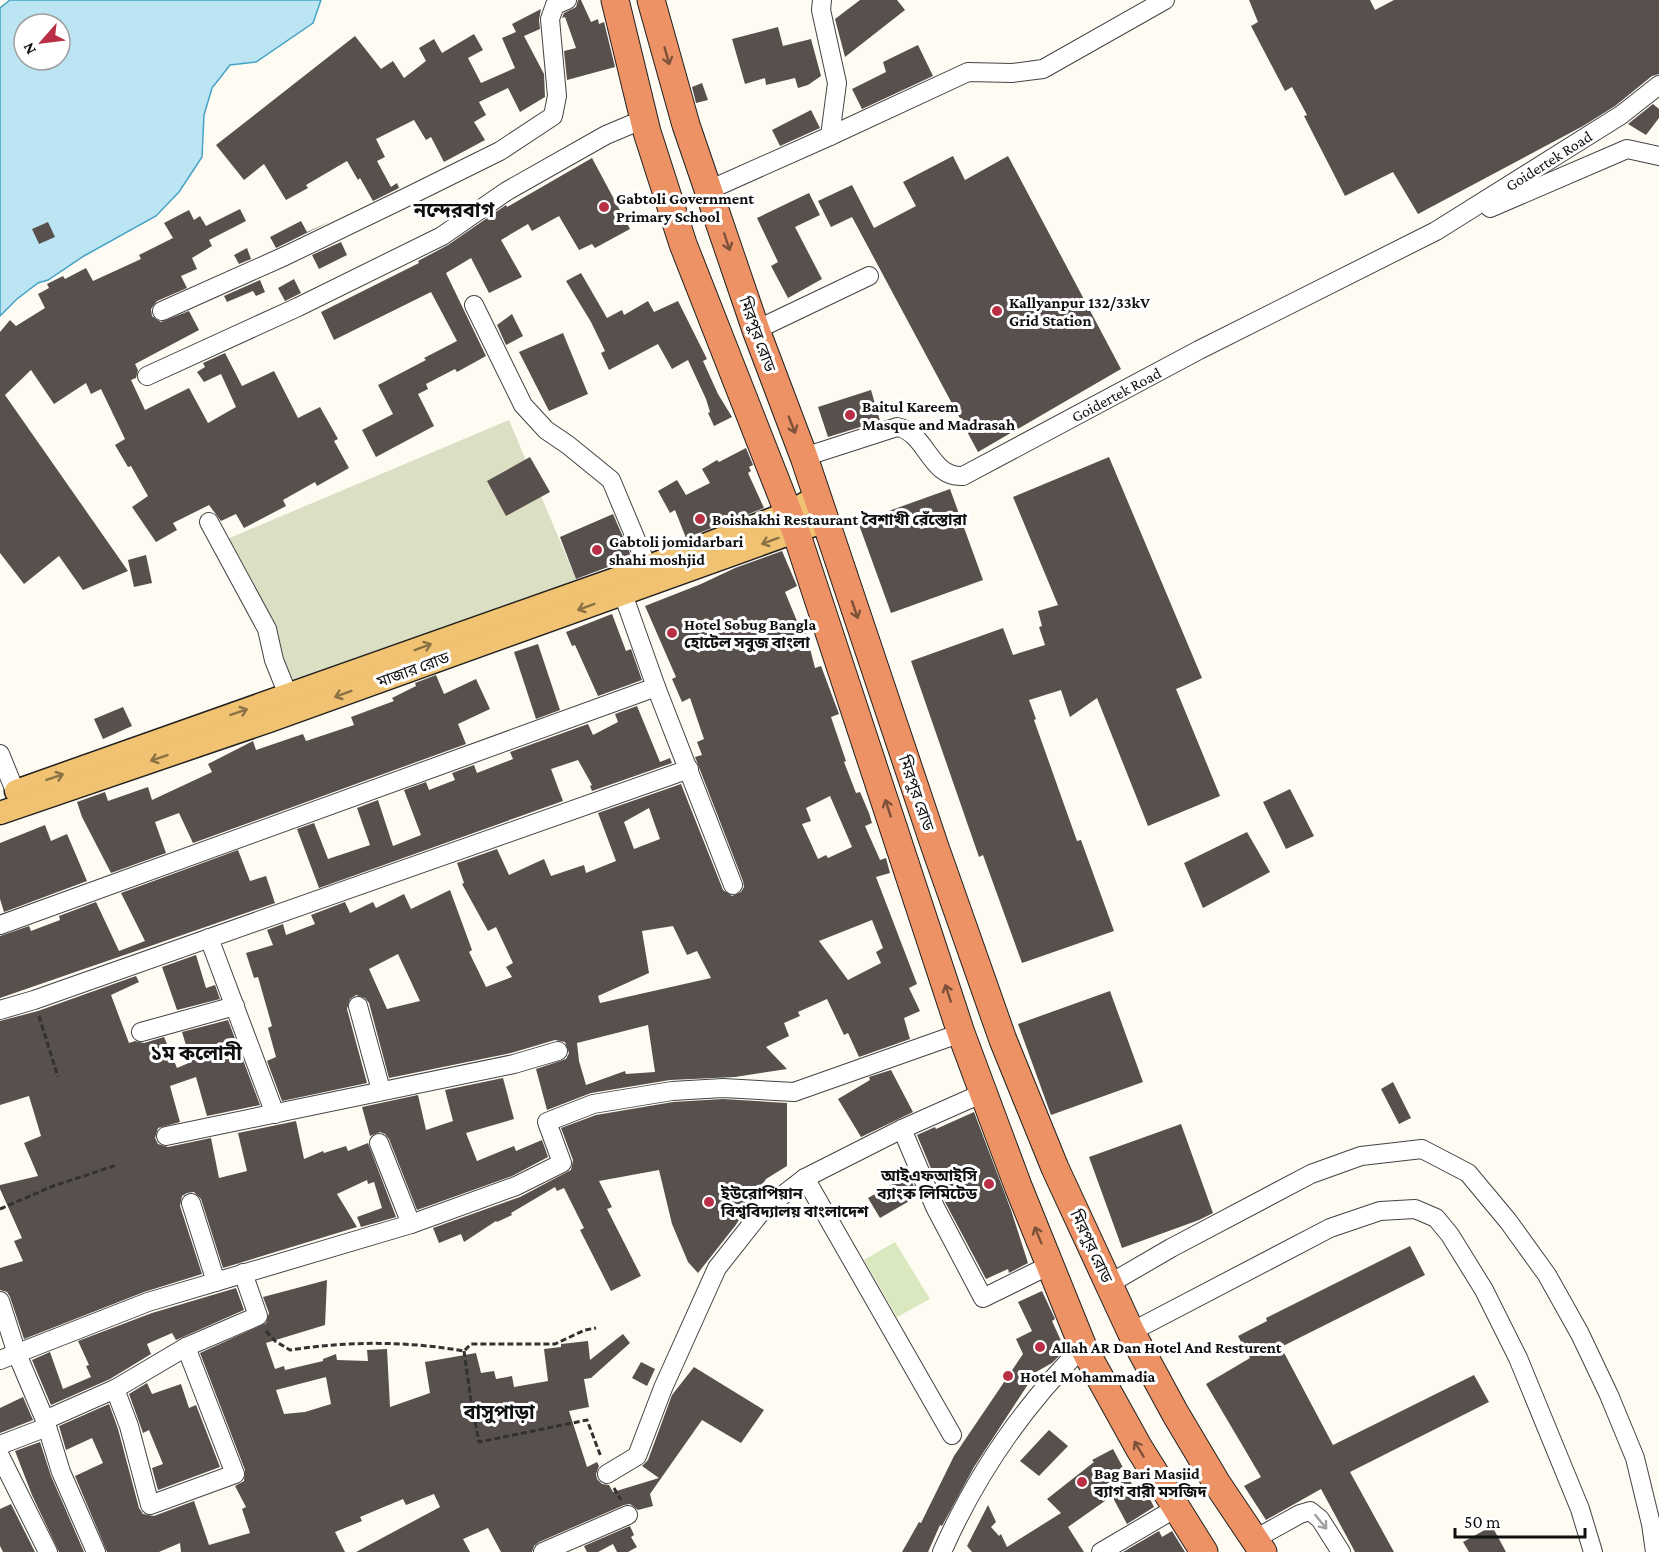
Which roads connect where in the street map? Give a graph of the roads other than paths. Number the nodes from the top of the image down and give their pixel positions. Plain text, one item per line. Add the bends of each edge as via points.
1 (567, 0) edge
2 (615, 0) edge
3 (651, 0) edge
4 (822, 0) edge
5 (1165, 0) edge
6 (1659, 85) edge
7 (644, 119) junction
8 (830, 136) junction
9 (1659, 156) edge
10 (709, 190) junction
11 (1436, 231) junction
12 (869, 276) dead end
13 (474, 305) dead end
14 (162, 311) dead end
15 (756, 330) junction
16 (147, 376) dead end
17 (804, 457) junction
18 (821, 509) junction
19 (209, 522) dead end
20 (792, 522) junction
21 (647, 566) junction
22 (623, 594) junction
23 (656, 687) junction
24 (288, 695) junction
25 (0, 754) edge
26 (689, 769) junction
27 (8, 794) edge
28 (0, 813) edge
29 (733, 885) dead end
30 (0, 926) edge
31 (209, 938) junction
32 (235, 1006) junction
33 (358, 1006) dead end
34 (0, 1010) edge
35 (141, 1032) dead end
36 (961, 1033) junction
37 (558, 1051) dead end
38 (381, 1090) junction
39 (983, 1093) junction
40 (275, 1114) junction
41 (902, 1129) junction
42 (166, 1136) dead end
43 (379, 1143) dead end
44 (806, 1178) junction
45 (191, 1203) dead end
46 (411, 1224) junction
47 (1050, 1265) junction
48 (243, 1273) junction
49 (216, 1281) junction
50 (1109, 1284) junction
51 (0, 1301) edge
52 (1131, 1332) junction
53 (186, 1347) junction
54 (1083, 1347) junction
55 (8, 1357) edge
56 (115, 1389) junction
57 (46, 1424) junction
58 (952, 1435) dead end
59 (0, 1445) edge
60 (0, 1456) edge
61 (607, 1474) road end
62 (1176, 1508) junction
63 (628, 1515) road end
64 (1259, 1546) edge
65 (48, 1552) edge
66 (96, 1552) edge
67 (543, 1552) edge
68 (942, 1552) edge
69 (1101, 1552) edge
70 (1204, 1552) edge
71 (1341, 1552) edge
72 (1593, 1552) edge
73 (1654, 1552) edge

1 - 14 street via 555,5 550,19 557,96 553,116 500,151
2 - 7 highway, মিরপুর রোড
3 -> 10 highway, মিরপুর রোড via 686,125
4 - 8 street via 837,83
5 - 8 street via 1043,69 968,72
6 - 11 street, Goidertek Road via 1621,115
7 - 16 street via 606,135 507,191 442,236
7 - 20 highway, মিরপুর রোড via 683,244
8 - 10 street
9 - 11 street, Goidertek Road via 1627,148
10 -> 15 highway, মিরপুর রোড
11 - 17 street, Goidertek Road via 1199,350 963,476 943,472 912,434 897,427
12 - 15 street
13 - 21 street via 523,405 546,430 611,480
15 -> 17 highway, মিরপুর রোড
17 - 18 highway, মিরপুর রোড
18 - 20 main road, মাজার রোড
18 -> 50 highway, মিরপুর রোড via 1003,1040 1055,1168
19 - 24 street via 267,629
20 - 21 main road, মাজার রোড
20 -> 22 main road, মাজার রোড
36 -> 20 highway, মিরপুর রোড
24 -> 21 main road, মাজার রোড
22 - 23 street
22 -> 28 main road, মাজার রোড
23 - 26 street
23 - 30 street
27 -> 24 main road, মাজার রোড
25 - 27 street
26 - 29 street
26 - 31 street
31 - 32 street
31 - 34 street
32 - 35 street
32 - 40 street
33 - 38 street
36 - 39 highway, মিরপুর রোড
36 - 46 street via 794,1092 723,1088 672,1091 593,1104 547,1122 562,1163 516,1186
37 - 38 street via 514,1064
38 - 40 street
39 - 41 street
47 -> 39 highway, মিরপুর রোড
40 - 42 street
41 - 44 street
41 - 47 street via 935,1207 983,1298
43 - 46 street
44 - 58 street
44 - 61 street via 762,1211 717,1268 637,1456
45 - 49 street
46 - 48 street
47 - 54 highway, মিরপুর রোড
48 - 49 street
48 - 53 street via 258,1316
49 - 55 street via 148,1302
50 - 52 highway, মিরপুর রোড
50 - 73 street via 1311,1174 1361,1156 1422,1149 1468,1173 1547,1275 1580,1334 1635,1458
51 - 55 street
52 - 64 highway, মিরপুর রোড via 1186,1432
52 - 72 street via 1330,1228 1380,1210 1415,1209 1436,1218 1484,1290 1518,1358 1580,1509
53 - 56 street
53 - 56 street via 235,1474 150,1505
62 -> 54 highway, মিরপুর রোড
54 - 68 street via 1006,1435
55 - 57 street
56 - 57 street
57 - 59 street
57 - 66 street via 61,1472
60 - 65 street
62 - 69 street
62 - 70 highway, মিরপুর রোড
63 - 67 street
64 -> 71 street via 1300,1514 1310,1511 1320,1519

